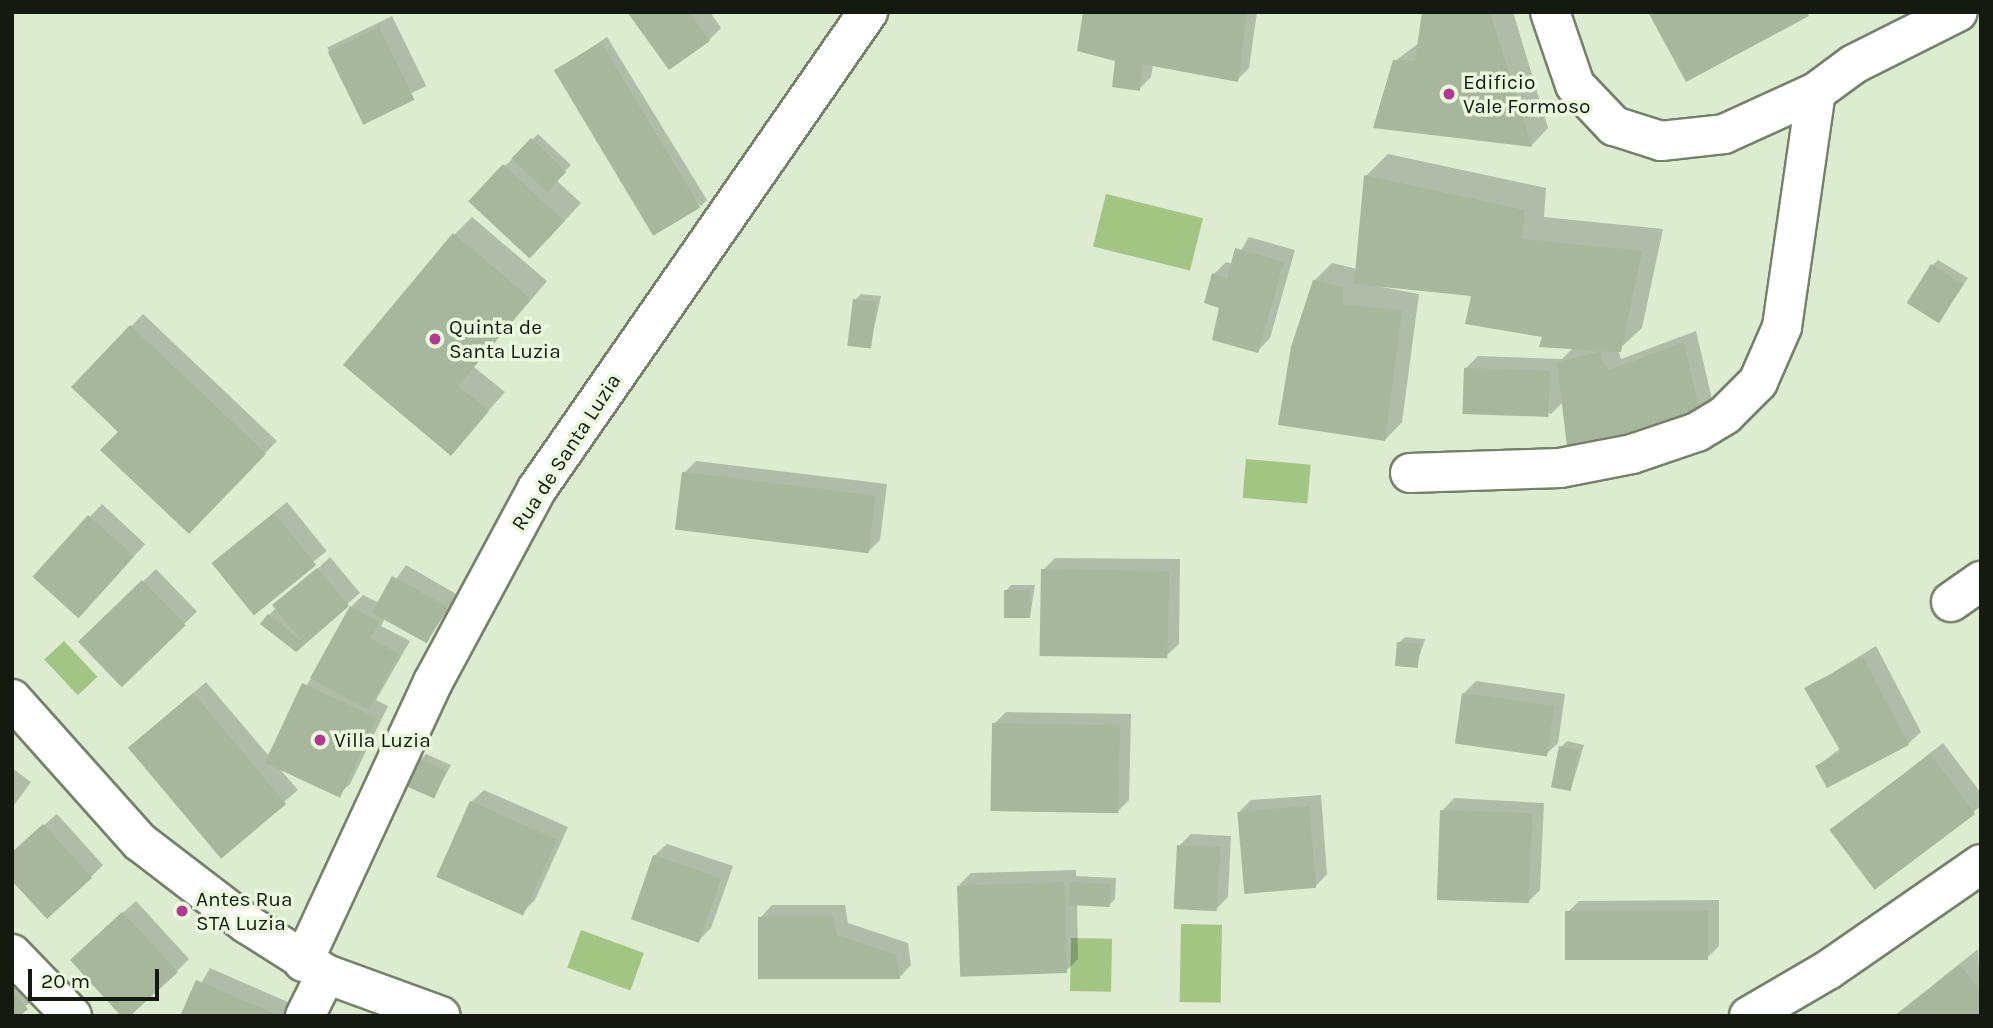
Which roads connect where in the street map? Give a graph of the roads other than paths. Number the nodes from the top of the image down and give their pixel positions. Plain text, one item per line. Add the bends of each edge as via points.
1 (868, 12) edge
2 (1550, 12) edge
3 (1958, 12) edge
4 (1816, 92) junction
5 (1410, 473) dead end
6 (12, 699) edge
7 (1981, 864) edge
8 (12, 954) edge
9 (314, 968) junction
10 (72, 1016) edge
11 (305, 1016) edge
12 (441, 1016) edge
13 (1749, 1016) edge

1 - 9 street, Rua de Santa Luzia via 537,489 433,682
2 - 4 street via 1575,85 1614,125 1661,141 1724,134
3 - 4 street via 1854,64
4 - 5 street via 1782,327 1758,383 1726,415 1697,432 1632,454 1560,468
6 - 9 street via 140,842
7 - 13 street via 1828,970
8 - 10 street
9 - 11 street, Rua de Santa Luzia
9 - 12 street

